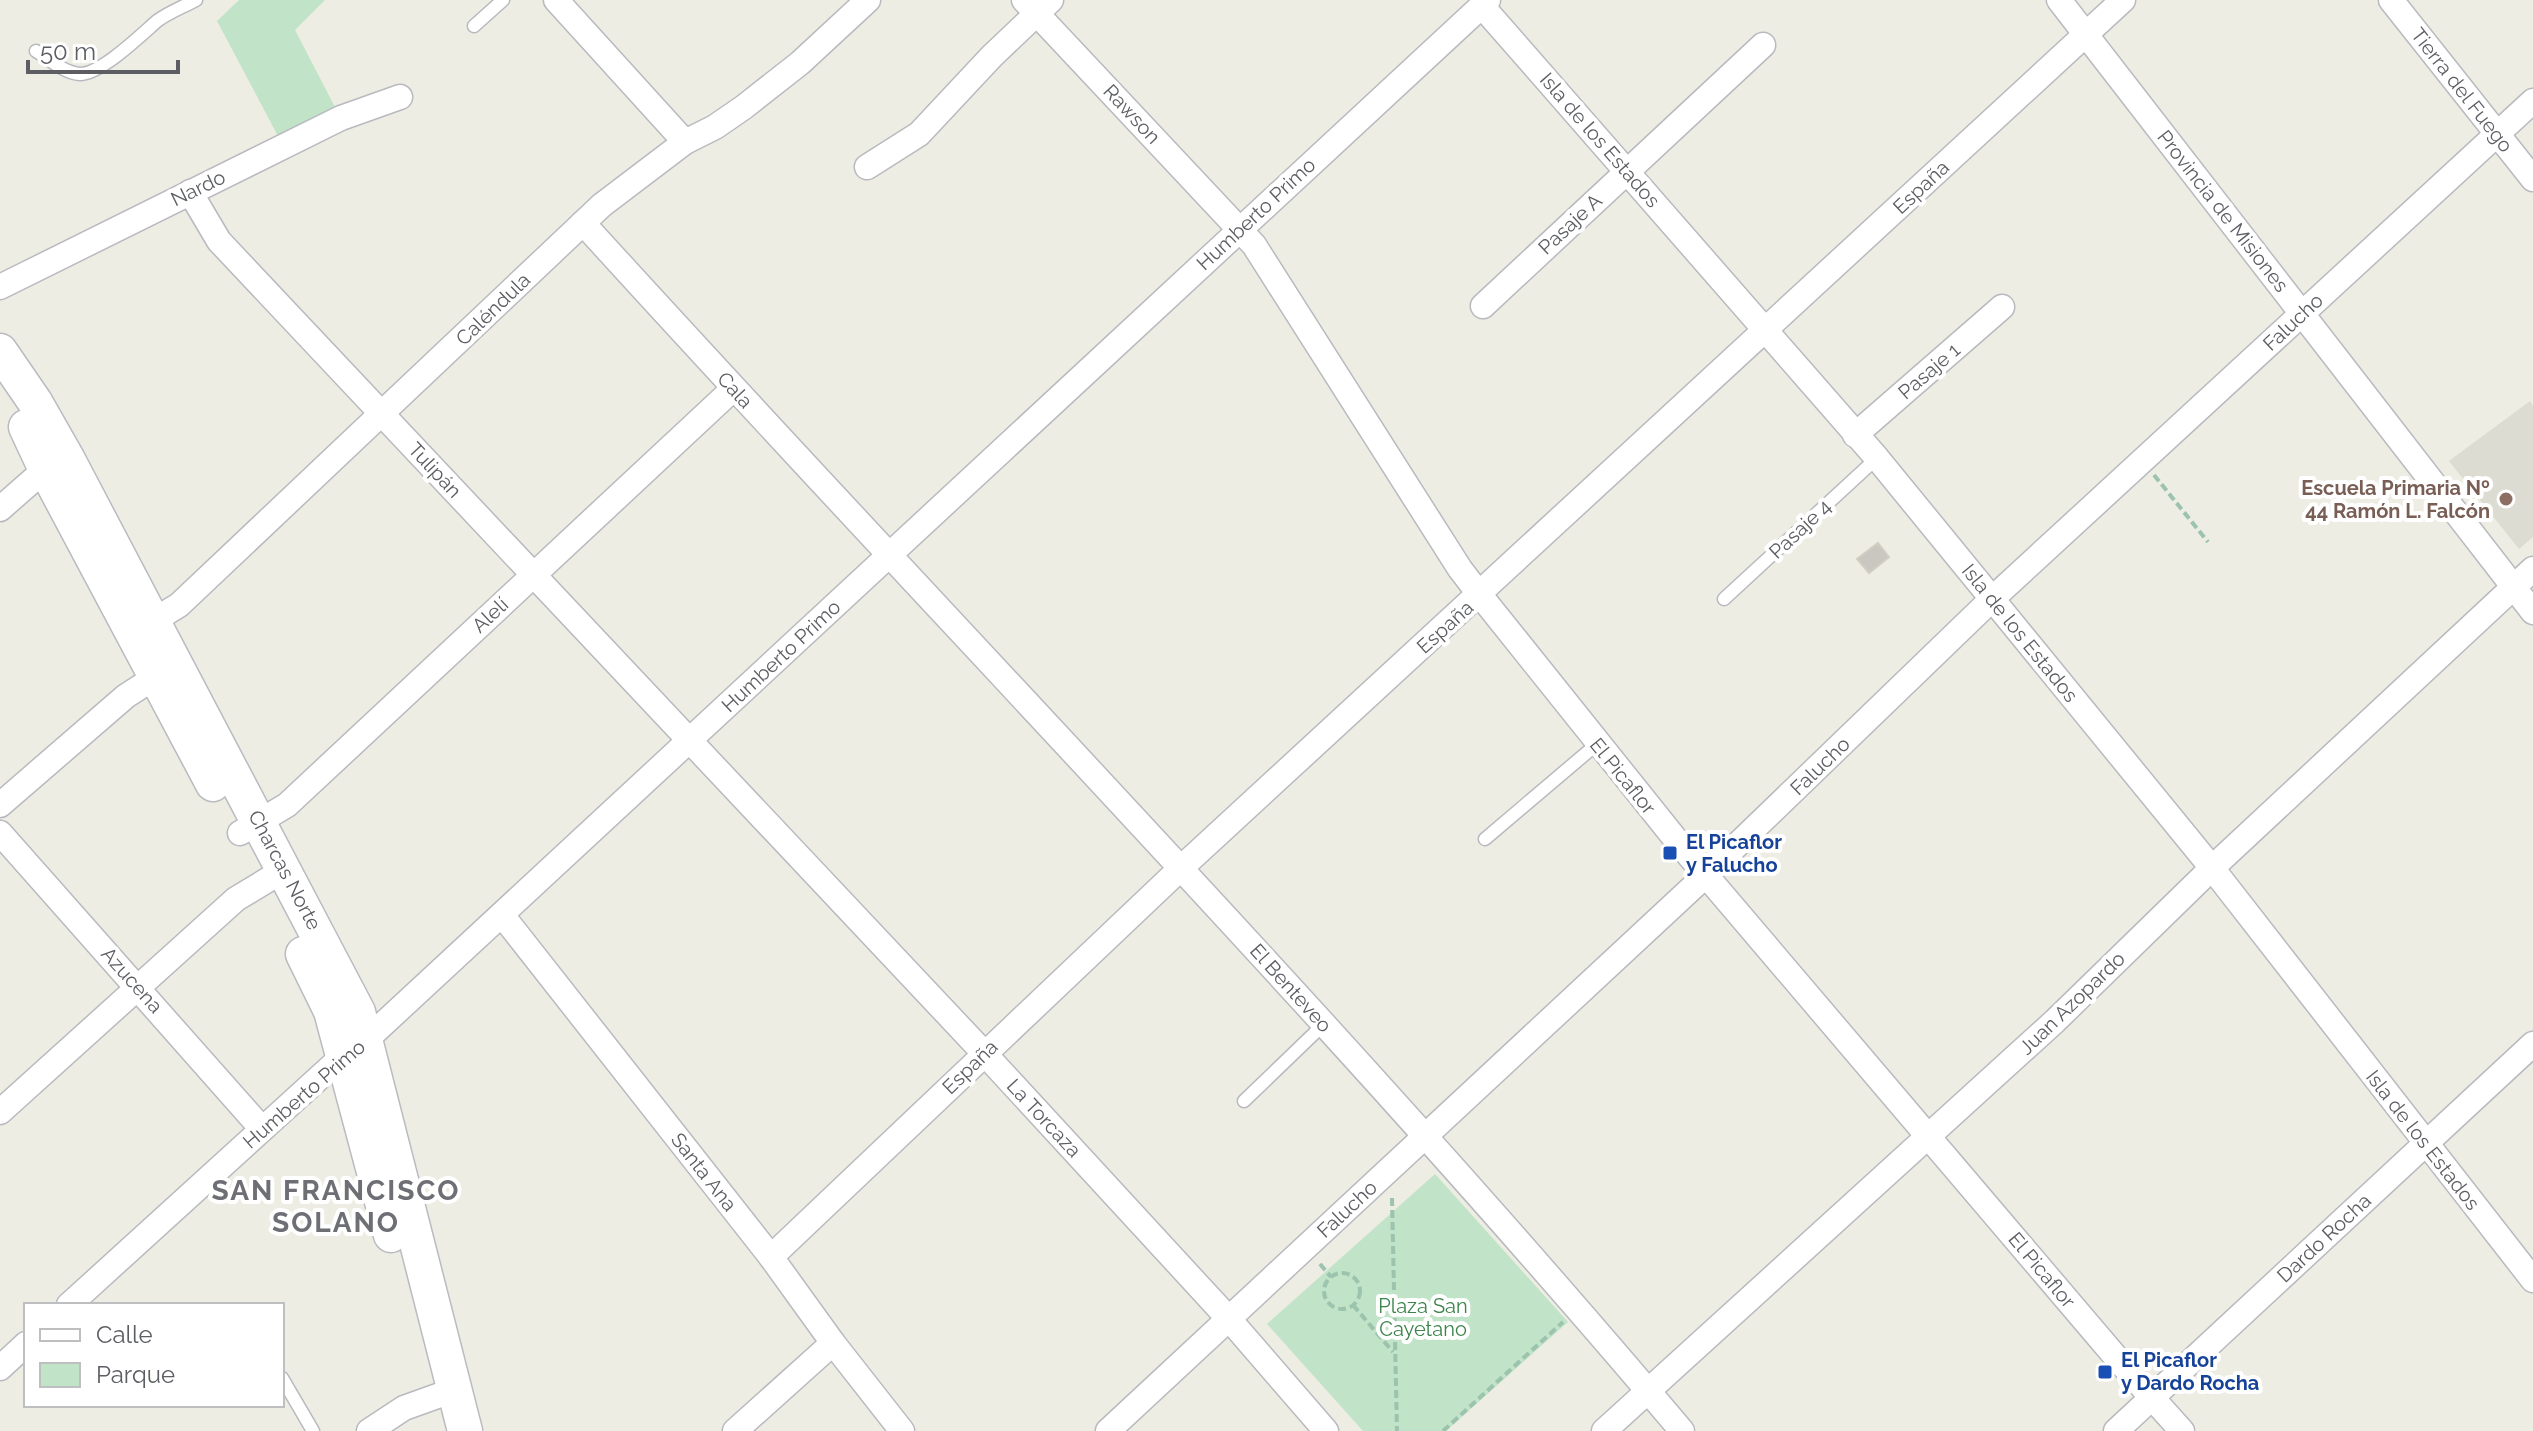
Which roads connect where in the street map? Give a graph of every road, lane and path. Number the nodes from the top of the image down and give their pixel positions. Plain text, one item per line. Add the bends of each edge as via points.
1 (196, 0) edge
2 (503, 0) edge
3 (556, 0) edge
4 (868, 0) edge
5 (2059, 0) edge
6 (2123, 0) edge
7 (2391, 0) edge
8 (1485, 3) edge
9 (1037, 4) edge
10 (474, 26) dead end
11 (2086, 35) junction
12 (1763, 45) dead end
13 (36, 51) dead end
14 (400, 97) dead end
15 (2533, 101) edge
16 (2497, 134) junction
17 (685, 142) junction
18 (867, 167) dead end
19 (1628, 171) junction
20 (2533, 179) edge
21 (190, 192) junction
22 (583, 223) junction
23 (1240, 229) junction
24 (0, 287) edge
25 (1483, 306) dead end
26 (2002, 307) dead end
27 (2302, 314) junction
28 (1767, 330) junction
29 (0, 351) edge
30 (0, 372) edge
31 (733, 389) junction
32 (383, 414) junction
33 (1855, 435) junction
34 (1877, 458) junction
35 (2142, 461) junction
36 (57, 466) junction
37 (0, 509) edge
38 (2208, 542) dead end
39 (890, 554) junction
40 (2533, 569) edge
41 (534, 574) junction
42 (2513, 587) junction
43 (1480, 595) junction
44 (1724, 599) dead end
45 (1992, 599) junction
46 (2533, 612) edge
47 (141, 624) junction
48 (166, 670) junction
49 (689, 742) junction
50 (1597, 744) junction
51 (0, 805) edge
52 (250, 828) junction
53 (0, 833) edge
54 (1485, 839) dead end
55 (1181, 868) junction
56 (2212, 868) junction
57 (1707, 874) junction
58 (275, 876) junction
59 (502, 915) junction
60 (140, 989) junction
61 (1324, 1024) junction
62 (2533, 1044) edge
63 (355, 1048) junction
64 (984, 1053) junction
65 (1244, 1101) dead end
66 (0, 1112) edge
67 (262, 1129) junction
68 (1425, 1136) junction
69 (1928, 1137) junction
70 (2426, 1143) junction
71 (1391, 1168) junction
72 (771, 1257) junction
73 (2533, 1280) edge
74 (71, 1303) edge
75 (1353, 1305) junction
76 (1577, 1310) junction
77 (1229, 1319) junction
78 (833, 1343) junction
79 (24, 1346) edge
80 (1394, 1352) junction
81 (0, 1368) edge
82 (284, 1381) edge
83 (1648, 1391) junction
84 (444, 1393) junction
85 (2152, 1397) junction
86 (313, 1431) edge
87 (369, 1431) edge
88 (444, 1431) edge
89 (465, 1431) edge
90 (735, 1431) edge
91 (902, 1431) edge
92 (1108, 1431) edge
93 (1326, 1431) edge
94 (1397, 1431) edge
95 (1443, 1431) edge
96 (1604, 1431) edge
97 (1682, 1431) edge
98 (2116, 1431) edge
99 (2182, 1431) edge

1 - 13 lane via 159,20 89,72 68,71
2 - 10 lane
3 - 17 street
4 - 17 street, Caléndula via 744,107
5 - 11 street, Provincia de Misiones
6 - 11 street, España
7 - 16 street, Tierra del Fuego
8 - 19 street, Isla de los Estados
8 - 23 street, Humberto Primo
9 - 18 street via 919,134
9 - 23 street, Rawson
11 - 27 street, Provincia de Misiones
11 - 28 street, España
12 - 19 street, Pasaje A
14 - 21 street, Nardo via 341,118
15 - 16 street, Falucho
16 - 20 street, Tierra del Fuego
16 - 27 street, Falucho
17 - 22 street, Caléndula
19 - 25 street, Pasaje A
19 - 28 street, Isla de los Estados
21 - 24 street, Nardo
21 - 32 street, Tulipán via 219,241
22 - 31 street, Cala
22 - 32 street, Caléndula
23 - 39 street, Humberto Primo
23 - 43 street, El Picaflor
26 - 33 street, Pasaje 1
27 - 35 street, Falucho
27 - 42 street, Provincia de Misiones
28 - 33 street, Isla de los Estados
28 - 43 street, España
29 - 36 street, Charcas Norte via 35,402
30 - 36 street, Charcas Norte
31 - 39 street, Cala
31 - 41 street, Alelí
32 - 41 street, Tulipán
32 - 47 street, Caléndula via 179,605
33 - 34 street, Isla de los Estados
34 - 44 lane, Pasaje 4
34 - 45 street, Isla de los Estados
35 - 38 path
35 - 45 street, Falucho
36 - 37 street
36 - 47 street, Charcas Norte
39 - 49 street, Humberto Primo
39 - 55 street, El Benteveo
40 - 42 street, Juan Azopardo
41 - 49 street, Tulipán
41 - 52 street, Alelí via 287,805
42 - 46 street, Provincia de Misiones
42 - 56 street, Juan Azopardo
43 - 50 street, El Picaflor
43 - 55 street, España
45 - 56 street, Isla de los Estados
45 - 57 street, Falucho
47 - 48 street, Charcas Norte
48 - 51 street via 126,696
48 - 52 street, Charcas Norte
49 - 59 street, Humberto Primo
49 - 64 street, La Torcaza
50 - 54 lane
50 - 57 street, El Picaflor
52 - 58 street, Charcas Norte
53 - 60 street, Azucena
55 - 61 street, El Benteveo
55 - 64 street, España
56 - 69 street, Juan Azopardo
56 - 70 street, Isla de los Estados
57 - 68 street, Falucho
57 - 69 street, El Picaflor
58 - 60 street via 236,899
58 - 63 street, Charcas Norte via 352,999
59 - 63 street, Humberto Primo
59 - 72 street, Santa Ana
60 - 66 street
60 - 67 street, Azucena
61 - 65 lane
61 - 68 street, El Benteveo
62 - 70 street, Dardo Rocha
63 - 67 street, Humberto Primo
63 - 84 street, Charcas Norte
64 - 72 street, España
64 - 77 street, La Torcaza
67 - 74 street, Humberto Primo
68 - 71 street, Falucho
68 - 76 street, El Benteveo
69 - 83 street, Juan Azopardo
69 - 85 street, El Picaflor
70 - 73 street, Isla de los Estados
70 - 85 street, Dardo Rocha
71 - 77 street, Falucho
71 - 80 path
72 - 78 street, Santa Ana
75 - 75 path via 1359,1291 1356,1280 1345,1274 1328,1279 1324,1290 1330,1305
75 - 80 path
76 - 83 street, El Benteveo
76 - 95 path
77 - 92 street, Falucho
77 - 93 street, La Torcaza
78 - 90 street
78 - 91 street, Santa Ana
79 - 81 street
80 - 94 path
82 - 86 lane
83 - 96 street, Juan Azopardo
83 - 97 street, El Benteveo
84 - 87 street via 404,1408
84 - 88 street, Charcas Norte
84 - 89 street, Charcas Norte
85 - 98 street, Dardo Rocha
85 - 99 street, El Picaflor

